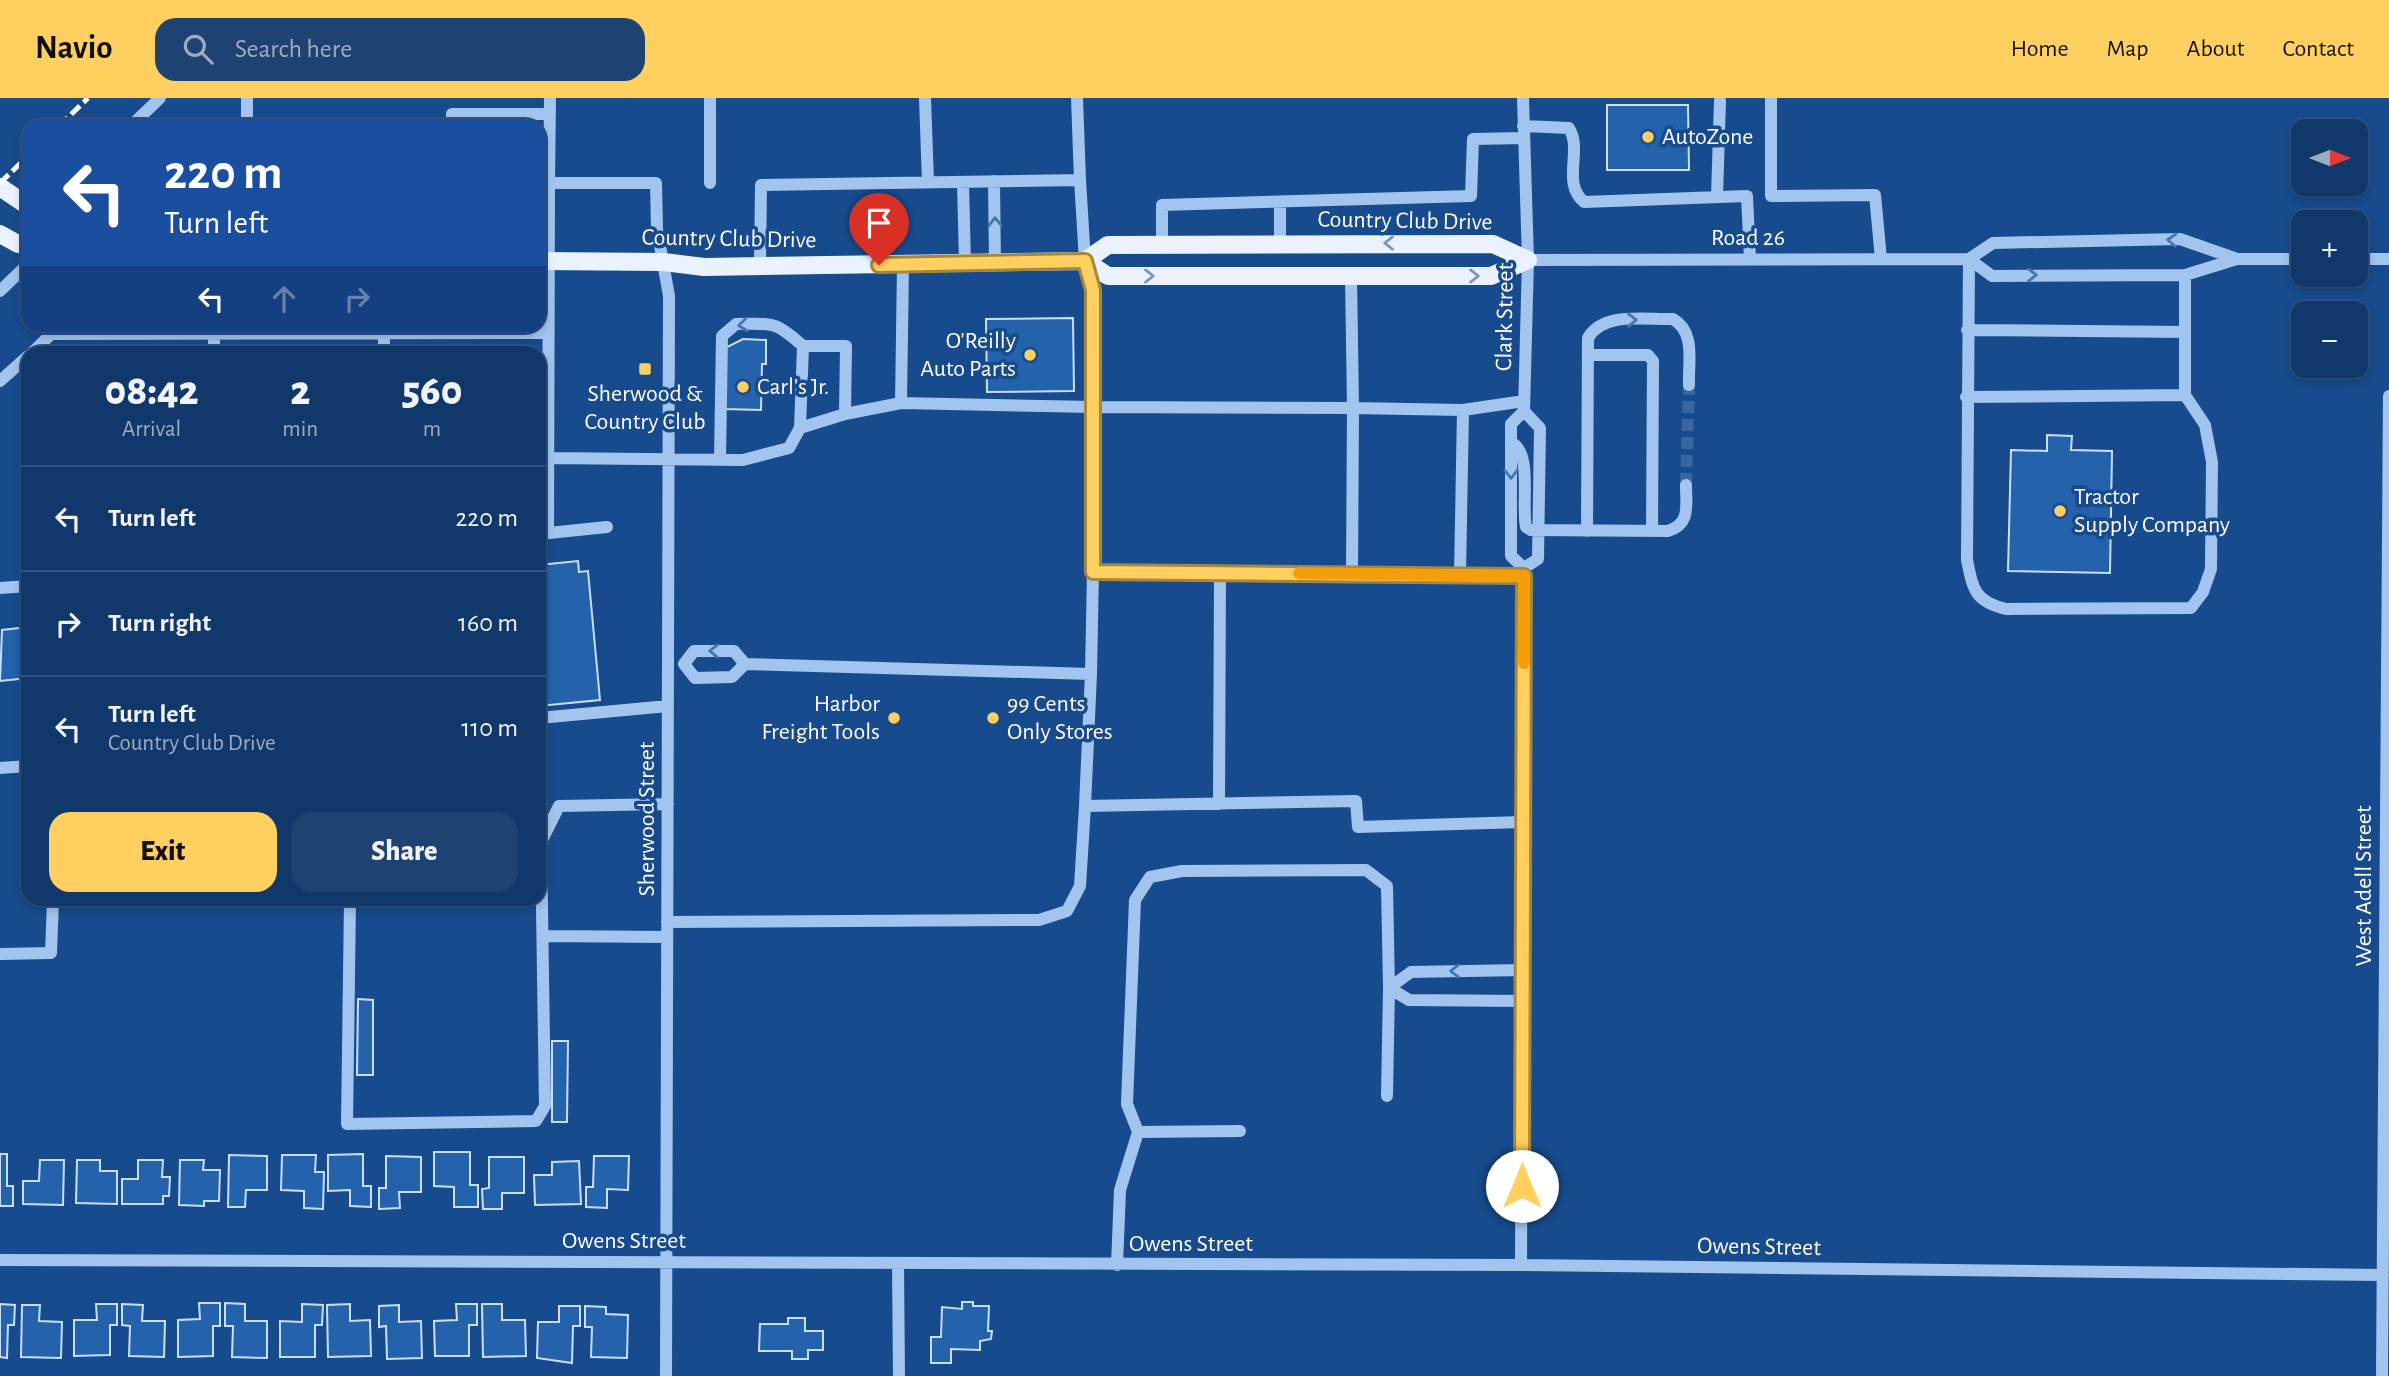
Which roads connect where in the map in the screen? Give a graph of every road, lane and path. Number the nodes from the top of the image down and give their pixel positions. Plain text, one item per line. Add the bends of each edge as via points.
1 (160, 98) edge
2 (247, 98) edge
3 (550, 98) edge
4 (710, 98) edge
5 (925, 98) edge
6 (1077, 98) edge
7 (1523, 98) edge
8 (1771, 98) edge
9 (1720, 101) dead end
10 (550, 114) junction
11 (138, 119) edge
12 (247, 119) edge
13 (452, 119) edge
14 (1523, 132) junction
15 (1080, 180) junction
16 (994, 181) junction
17 (928, 182) junction
18 (963, 182) junction
19 (549, 183) junction
20 (710, 183) dead end
21 (0, 187) edge
22 (1747, 196) junction
23 (1772, 196) junction
24 (1717, 197) junction
25 (21, 201) edge
26 (1280, 203) junction
27 (546, 222) edge
28 (0, 234) edge
29 (21, 243) edge
30 (1162, 244) junction
31 (1280, 244) junction
32 (1750, 259) junction
33 (1881, 259) junction
34 (1969, 259) junction
35 (2237, 259) junction
36 (2291, 259) edge
37 (2368, 259) edge
38 (2389, 259) edge
39 (1528, 260) junction
40 (546, 261) edge
41 (1085, 261) junction
42 (664, 262) junction
43 (995, 263) junction
44 (965, 264) junction
45 (903, 265) junction
46 (760, 267) junction
47 (21, 271) edge
48 (1350, 275) junction
49 (2185, 275) junction
50 (0, 291) edge
51 (546, 304) edge
52 (1967, 331) junction
53 (2185, 332) junction
54 (92, 333) edge
55 (548, 333) joint
56 (38, 346) edge
57 (803, 346) junction
58 (1588, 355) junction
59 (21, 362) edge
60 (0, 381) edge
61 (1689, 385) tunnel mouth
62 (2185, 396) junction
63 (2389, 396) edge
64 (1966, 397) junction
65 (901, 403) junction
66 (1524, 406) junction
67 (1093, 407) junction
68 (1353, 408) junction
69 (1463, 410) junction
70 (845, 414) junction
71 (800, 428) junction
72 (1511, 442) junction
73 (549, 458) junction
74 (669, 458) junction
75 (720, 460) junction
76 (1686, 485) tunnel mouth
77 (546, 504) edge
78 (607, 527) dead end
79 (1538, 530) junction
80 (1587, 531) junction
81 (1652, 531) junction
82 (546, 534) edge
83 (1093, 572) junction
84 (1220, 572) junction
85 (1524, 572) junction
86 (1352, 574) junction
87 (1460, 575) junction
88 (21, 586) edge
89 (0, 588) edge
90 (668, 664) junction
91 (684, 664) junction
92 (746, 664) junction
93 (1091, 674) junction
94 (668, 706) junction
95 (546, 717) edge
96 (21, 766) edge
97 (0, 768) edge
98 (668, 804) junction
99 (1219, 804) junction
100 (1084, 806) junction
101 (1523, 822) junction
102 (546, 831) edge
103 (53, 906) edge
104 (350, 906) edge
105 (543, 906) edge
106 (667, 922) junction
107 (544, 936) junction
108 (667, 937) junction
109 (0, 954) edge
110 (1523, 970) junction
111 (1390, 988) junction
112 (1523, 1000) junction
113 (1387, 1096) dead end
114 (1240, 1131) dead end
115 (1138, 1132) junction
116 (0, 1260) edge
117 (666, 1263) junction
118 (898, 1264) junction
119 (1117, 1265) junction
120 (1521, 1265) junction
121 (2383, 1275) junction
122 (2386, 1311) edge
123 (2384, 1375) edge
124 (666, 1376) edge
125 (899, 1376) edge

1 - 11 street
2 - 12 street
3 - 10 street
4 - 20 street
5 - 17 street
6 - 15 street
7 - 14 street, Clark Street
8 - 23 street
9 - 24 street
10 - 13 street via 452,114
10 - 19 street
14 - 24 street via 1569,128 1575,137 1573,182 1584,202
14 - 26 street via 1473,139 1471,196
14 - 39 street, Clark Street
15 - 16 street
15 - 41 street
16 - 18 street
43 -> 16 street
17 - 18 street
17 - 46 street via 761,184
18 - 44 street
19 - 27 street
19 - 42 street, Sherwood Street via 656,183 657,229
21 - 25 main road
22 - 23 street
22 - 24 street
22 - 32 street
23 - 33 street via 1875,195
26 - 30 street via 1161,205
26 - 31 street
28 - 29 main road
30 - 31 main road, Country Club Drive
30 - 41 main road, Country Club Drive via 1108,245
39 -> 31 main road, Country Club Drive via 1493,244
32 - 33 street, Road 26
32 - 39 street, Road 26
33 - 34 street, Road 26
35 -> 34 street, Road 26 via 2180,239 1993,243
34 -> 49 street, Road 26 via 1992,276
34 - 52 street
35 - 36 street, Road 26
35 - 49 street, Road 26
37 - 38 street
48 -> 39 main road, Country Club Drive via 1491,276
39 - 66 street, Clark Street
40 - 42 main road, Country Club Drive
41 - 43 main road, Country Club Drive
41 -> 48 main road, Country Club Drive via 1108,276
41 - 67 street via 1093,290
42 - 46 main road, Country Club Drive
42 - 74 street, Sherwood Street via 669,296
43 - 44 main road, Country Club Drive
44 - 45 main road, Country Club Drive
45 - 46 main road, Country Club Drive
45 - 65 street
47 - 50 street
48 - 68 street
49 - 53 street
51 - 55 street
52 - 53 street
52 - 64 street
53 - 62 street
54 - 56 street via 51,334
55 - 73 street
57 - 70 street via 846,345
57 - 71 street
57 -> 75 street via 774,324 736,324 722,336
58 -> 61 street via 1588,338 1594,327 1606,320 1673,319 1688,334
58 - 80 street
58 - 81 street via 1648,355 1653,360
59 - 60 street
62 - 64 street
62 - 64 street via 2205,425 2212,462 2211,569 2192,608 2006,609 1986,604 1973,589 1967,560
63 - 121 street, West Adell Street
65 - 67 street
65 - 70 street
66 - 69 street
66 - 72 street, Clark Street via 1511,424
66 - 79 street, Clark Street via 1539,428
67 - 68 street
67 - 83 street
68 - 69 street
68 - 86 street
69 - 87 street
70 - 71 street
71 - 75 street via 789,448 743,460
72 - 79 street via 1524,455 1526,527
72 -> 85 street, Clark Street via 1511,556
73 - 74 street
73 - 77 street
74 - 75 street
74 - 90 street, Sherwood Street
76 - 81 street via 1686,517 1678,528
78 - 82 street
79 - 80 street
79 - 85 street, Clark Street via 1538,559
80 - 81 street
83 - 84 street
83 - 93 street
84 - 86 street
84 - 99 street
85 - 87 street
85 - 101 street, Clark Street
86 - 87 street
88 - 89 street
90 - 91 street
90 - 94 street, Sherwood Street
92 -> 91 street via 733,652 694,651
91 - 92 street via 695,678 732,677
92 - 93 street
93 - 100 street
94 - 95 street
94 - 98 street, Sherwood Street
96 - 97 street
98 - 102 street via 559,806
98 - 106 street, Sherwood Street
99 - 100 street
99 - 101 street via 1356,801 1358,827
100 - 106 street via 1080,886 1067,911 1039,920
101 - 110 street, Clark Street
103 - 109 street via 51,953
104 - 107 street via 347,1124 536,1121 545,1106
105 - 107 street
106 - 108 street, Sherwood Street
107 - 108 street
108 - 117 street, Sherwood Street
110 -> 111 street via 1411,972
110 - 112 street, Clark Street
111 - 112 street via 1409,1000
111 - 113 street
111 - 115 street via 1387,886 1366,870 1182,871 1150,877 1135,900 1126,1104
112 - 120 street, Clark Street
114 - 115 street
115 - 119 street via 1120,1190
116 - 117 street, Owens Street
117 - 118 street, Owens Street
117 - 124 street, Sherwood Street
118 - 119 street, Owens Street
118 - 125 street
119 - 120 street, Owens Street
120 - 121 street, Owens Street
121 - 122 street, West Adell Street
122 - 123 street, West Adell Street

